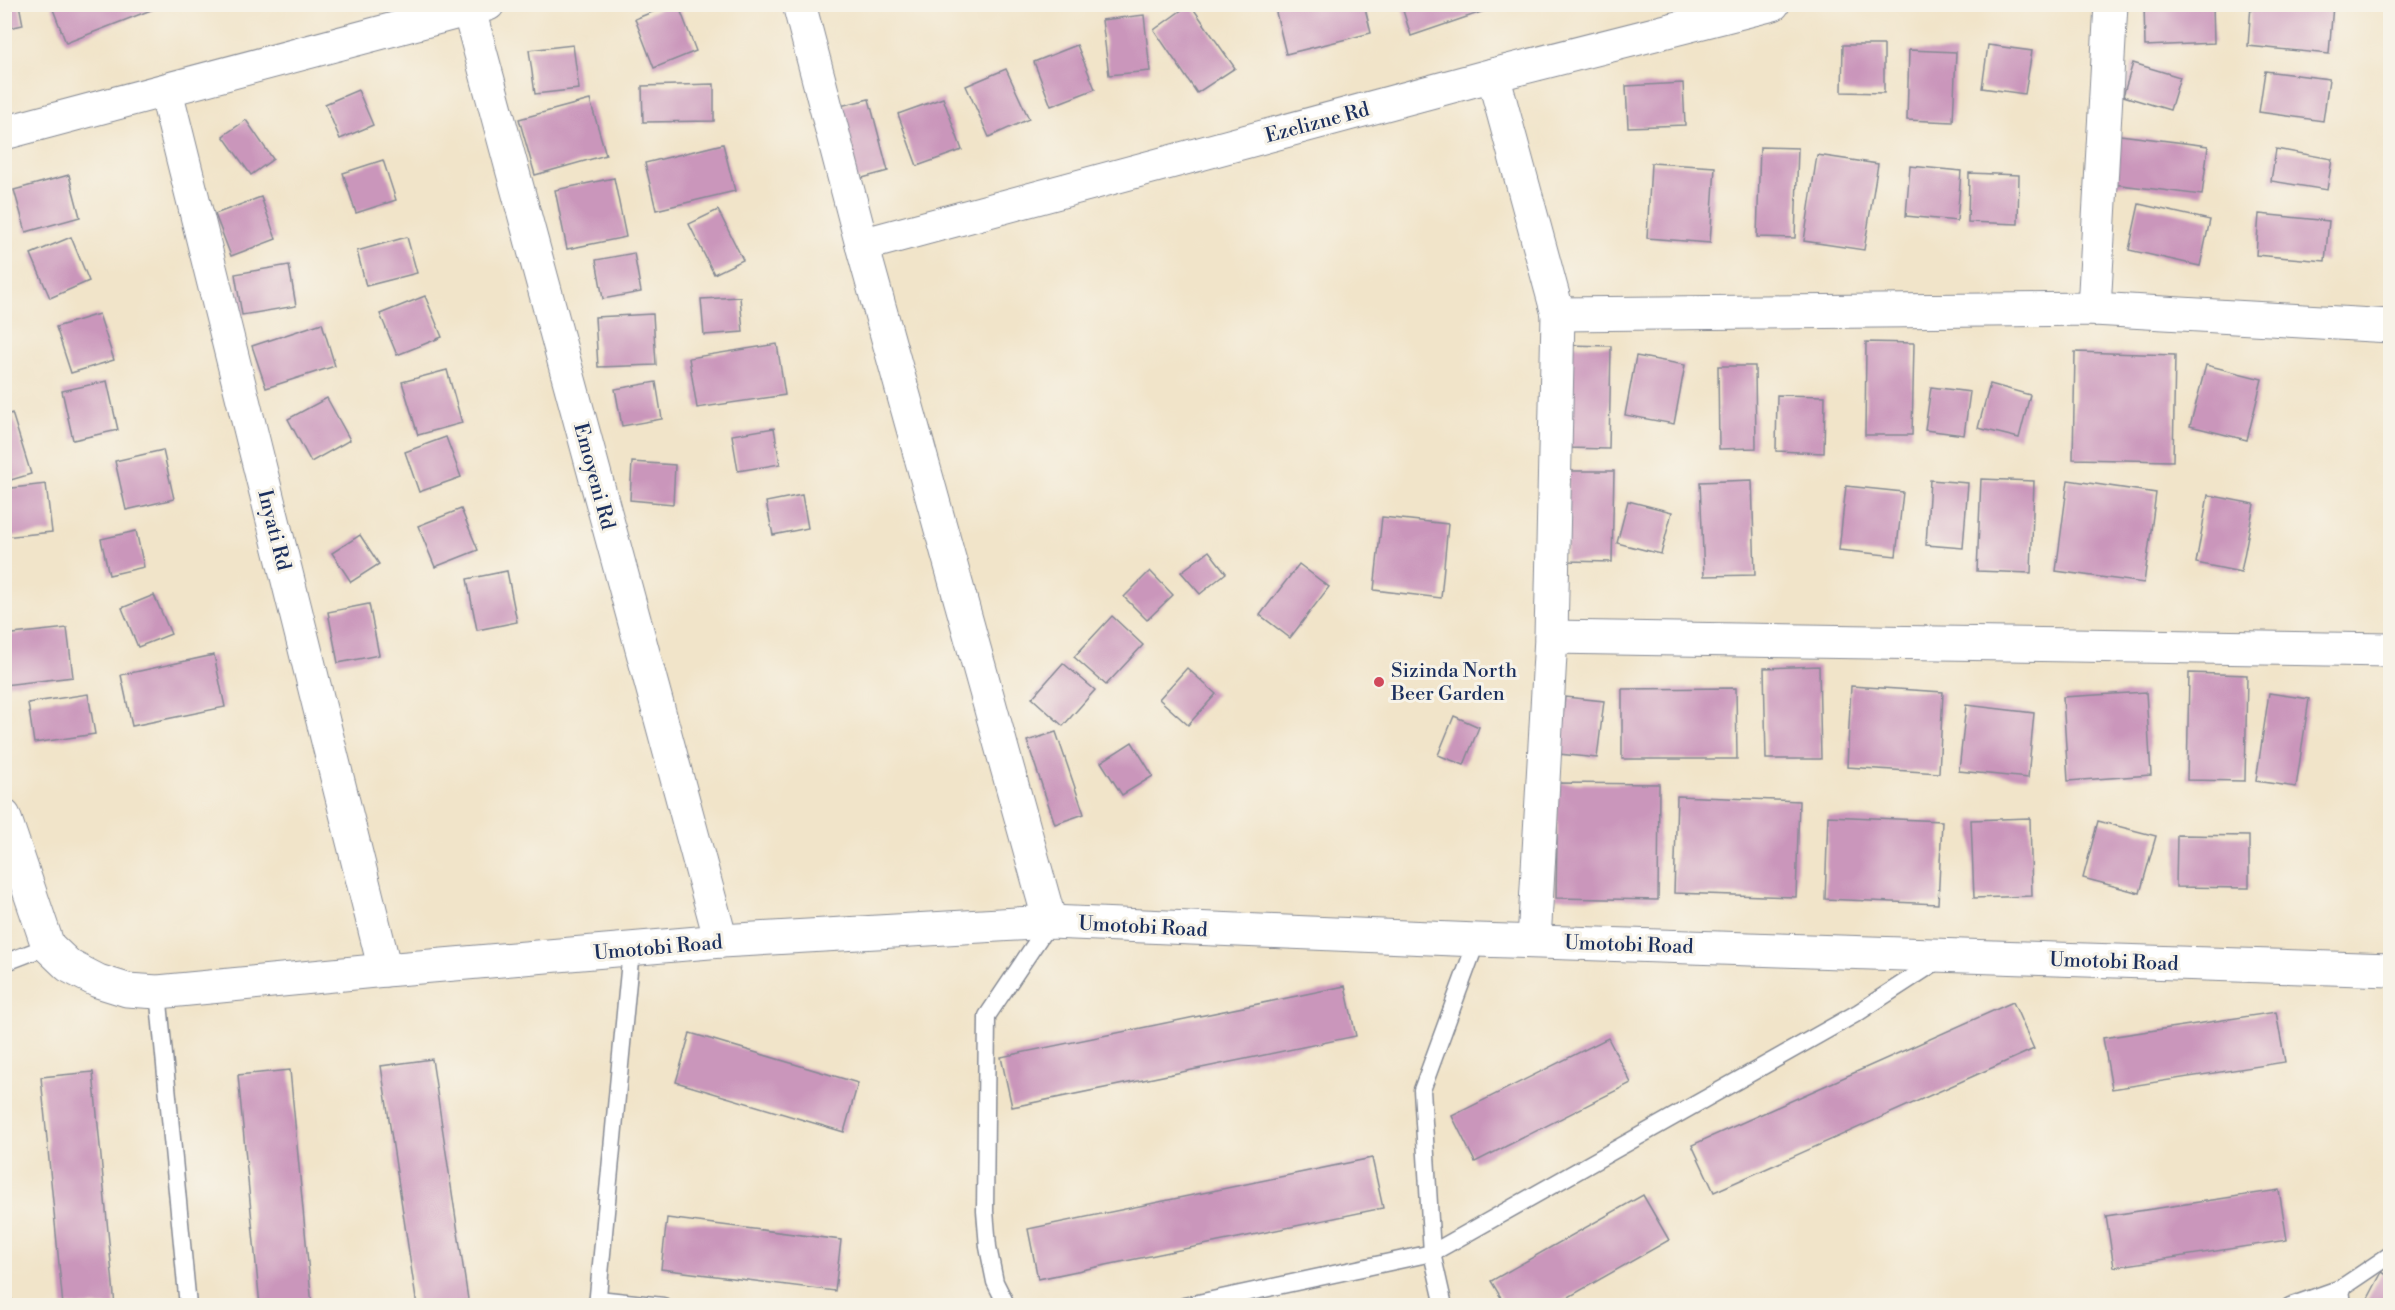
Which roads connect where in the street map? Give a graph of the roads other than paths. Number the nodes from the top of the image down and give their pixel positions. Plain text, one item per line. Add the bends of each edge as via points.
1 (799, 4) edge
2 (1773, 4) edge
3 (2111, 4) edge
4 (478, 7) edge
5 (1492, 75) junction
6 (166, 91) junction
7 (4, 133) edge
8 (862, 245) junction
9 (2094, 309) junction
10 (1558, 314) junction
11 (2391, 326) edge
12 (1551, 637) junction
13 (2391, 650) edge
14 (4, 816) edge
15 (1050, 922) junction
16 (1477, 940) junction
17 (721, 941) junction
18 (1534, 941) junction
19 (48, 946) junction
20 (631, 950) junction
21 (1944, 956) junction
22 (4, 963) edge
23 (385, 970) junction
24 (2391, 970) edge
25 (158, 992) junction
26 (1432, 1253) junction
27 (2391, 1255) edge
28 (2341, 1288) junction
29 (598, 1302) edge
30 (188, 1305) edge
31 (663, 1305) edge
32 (1007, 1305) edge
33 (1184, 1305) edge
34 (1444, 1305) edge
35 (2290, 1305) edge
36 (2343, 1305) edge

1 - 8 street
2 - 5 street, Ezelizne Rd
3 - 9 street
4 - 6 street
4 - 17 street, Emoyeni Rd
5 - 8 street, Ezelizne Rd
5 - 10 street
6 - 7 street
6 - 23 street, Inyati Rd
8 - 15 street
9 - 10 street
9 - 11 street
10 - 12 street
12 - 13 street
12 - 18 street
14 - 19 street, Umotobi Road
15 - 16 street, Umotobi Road
15 - 17 street, Umotobi Road
15 - 32 lane via 987,1016 985,1211 995,1282
16 - 18 street, Umotobi Road
16 - 26 lane via 1422,1090
17 - 20 street, Umotobi Road
18 - 21 street, Umotobi Road
19 - 22 lane
19 - 25 street, Umotobi Road via 69,966 98,981 127,990
20 - 23 street, Umotobi Road
20 - 29 lane
21 - 24 street, Umotobi Road
21 - 26 lane via 1859,1012
23 - 25 street, Umotobi Road
25 - 30 lane
26 - 33 lane
26 - 34 lane
27 - 28 lane
28 - 35 lane
28 - 36 lane
29 - 31 lane

